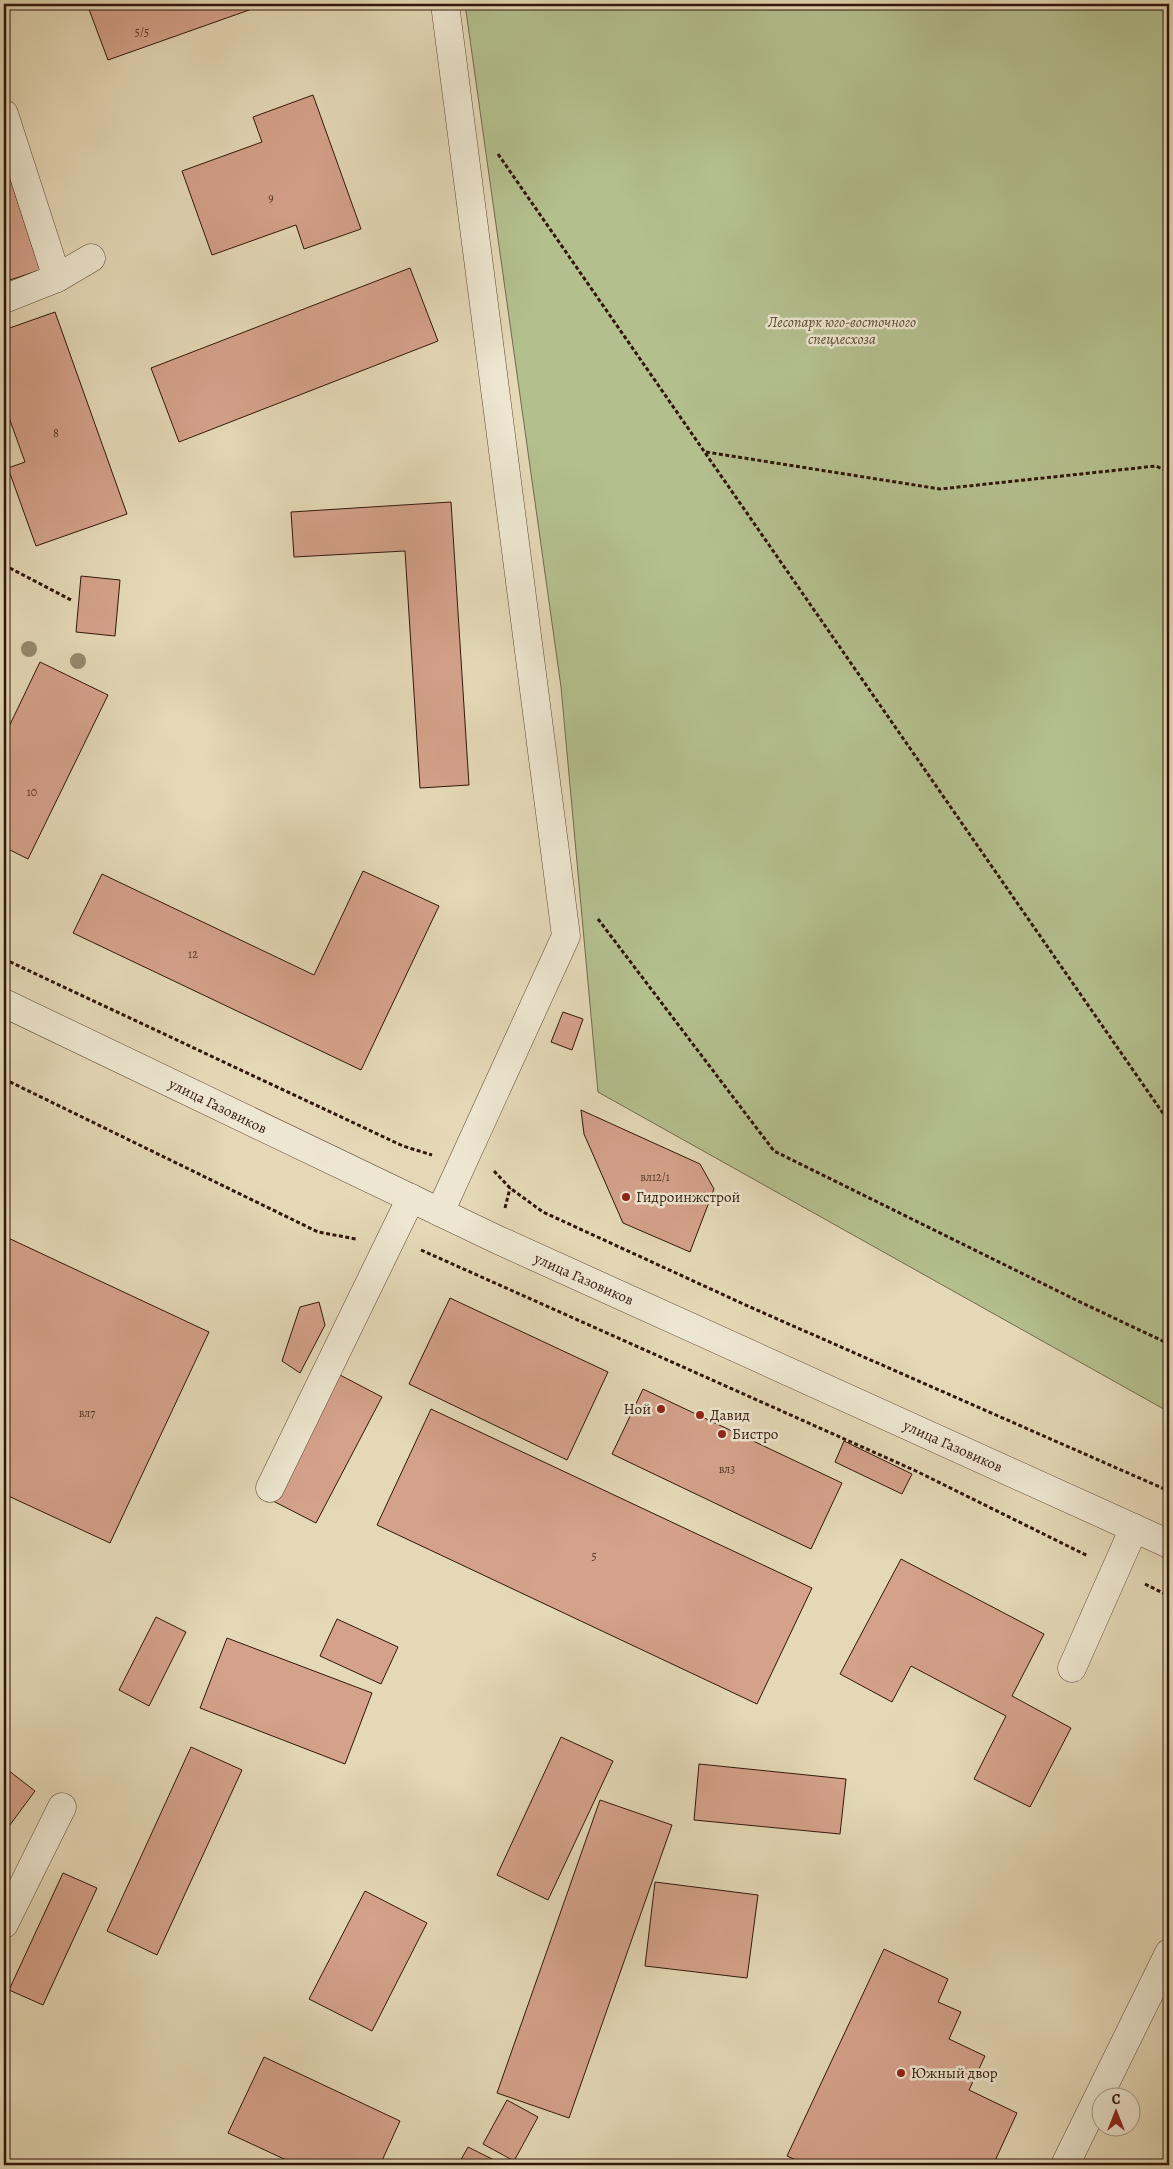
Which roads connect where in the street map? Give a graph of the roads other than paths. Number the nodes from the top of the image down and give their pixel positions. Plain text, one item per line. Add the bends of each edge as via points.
1 (445, 4) edge
2 (4, 114) edge
3 (91, 258) dead end
4 (57, 278) junction
5 (4, 299) edge
6 (4, 1003) edge
7 (411, 1198) junction
8 (440, 1212) junction
9 (270, 1488) dead end
10 (1134, 1528) junction
11 (1169, 1544) edge
12 (1072, 1668) dead end
13 (62, 1807) dead end
14 (4, 1924) edge
15 (1169, 1953) edge
16 (1064, 2165) edge

1 - 8 street via 566,936
2 - 4 street
3 - 4 street
4 - 5 street
6 - 7 street, улица Газовиков
7 - 8 street, улица Газовиков
7 - 9 street
8 - 10 street, улица Газовиков
10 - 11 street, улица Газовиков
10 - 12 street
13 - 14 street
15 - 16 street

